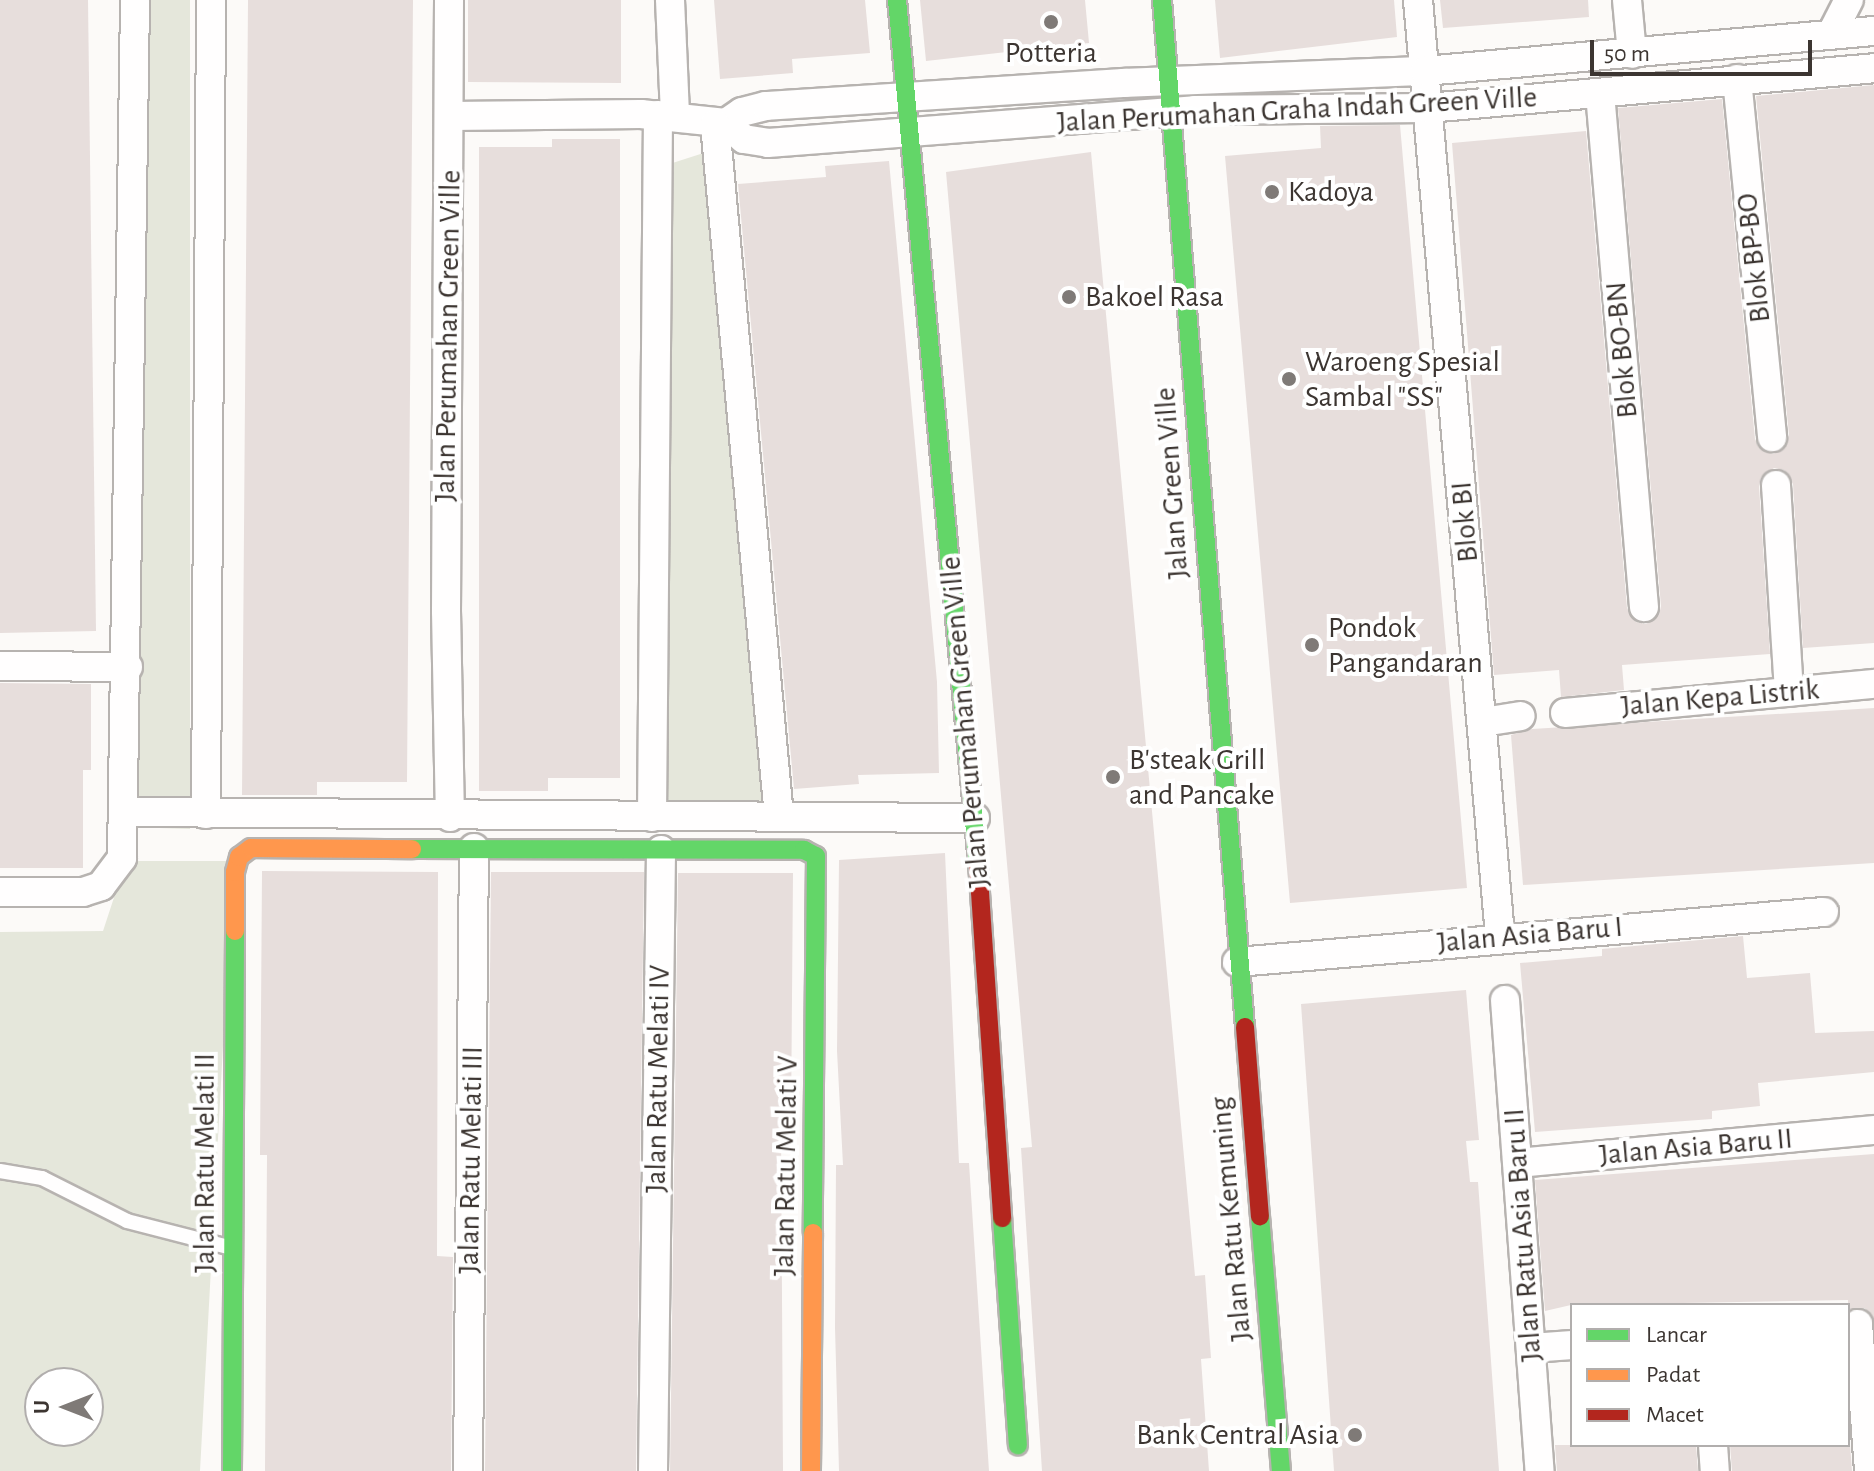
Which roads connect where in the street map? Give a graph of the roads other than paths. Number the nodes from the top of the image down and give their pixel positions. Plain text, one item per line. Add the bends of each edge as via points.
1 (135, 0) edge
2 (211, 0) edge
3 (449, 0) edge
4 (670, 0) edge
5 (897, 0) edge
6 (1162, 0) edge
7 (1418, 0) edge
8 (1627, 0) edge
9 (1850, 0) edge
10 (1874, 19) edge
11 (1874, 31) edge
12 (1832, 33) junction
13 (1632, 54) junction
14 (1874, 68) edge
15 (1425, 71) junction
16 (1737, 79) junction
17 (1169, 81) junction
18 (1600, 93) junction
19 (907, 99) junction
20 (1428, 108) junction
21 (1171, 111) junction
22 (450, 116) junction
23 (666, 116) junction
24 (720, 124) junction
25 (911, 134) junction
26 (1772, 437) dead end
27 (1776, 485) dead end
28 (1644, 607) dead end
29 (0, 666) edge
30 (128, 667) junction
31 (1874, 684) edge
32 (1789, 692) junction
33 (1565, 713) dead end
34 (1521, 716) dead end
35 (1483, 722) junction
36 (127, 812) junction
37 (206, 814) junction
38 (450, 817) junction
39 (652, 817) junction
40 (779, 817) junction
41 (975, 818) junction
42 (474, 848) junction
43 (661, 850) junction
44 (0, 892) edge
45 (1824, 912) dead end
46 (1500, 936) junction
47 (1237, 962) junction
48 (1505, 1000) dead end
49 (1874, 1130) edge
50 (1518, 1163) junction
51 (0, 1171) edge
52 (233, 1248) junction
53 (1860, 1324) edge
54 (1570, 1345) edge
55 (1531, 1348) junction
56 (1018, 1445) dead end
57 (1713, 1447) edge
58 (232, 1471) edge
59 (468, 1471) edge
60 (653, 1471) edge
61 (811, 1471) edge
62 (1281, 1471) edge
63 (1540, 1471) edge
64 (1715, 1471) edge
65 (1869, 1471) edge

1 - 30 street
2 - 37 street
3 - 22 street, Jalan Perumahan Green Ville
4 - 23 street
5 - 19 street, Jalan Perumahan Green Ville
6 - 17 street, Jalan Green Ville
7 - 15 street, Blok BI
8 - 13 street
9 - 10 street
9 - 12 street
11 - 12 street, Jalan Perumahan Graha Indah Green Ville
12 - 13 street, Jalan Perumahan Graha Indah Green Ville
13 - 15 street, Jalan Perumahan Graha Indah Green Ville
14 - 16 street, Jalan Perumahan Graha Indah Green Ville
15 - 17 street, Jalan Perumahan Graha Indah Green Ville
15 - 20 street, Blok BI
16 - 18 street, Jalan Perumahan Graha Indah Green Ville
16 - 26 street, Blok BP-BO
17 - 19 street, Jalan Perumahan Graha Indah Green Ville
17 - 21 street, Jalan Green Ville
18 - 20 street, Jalan Perumahan Graha Indah Green Ville
18 - 28 street, Blok BO-BN
19 - 24 street, Jalan Perumahan Graha Indah Green Ville via 766,106
19 - 25 street, Jalan Perumahan Green Ville
20 - 21 street, Jalan Perumahan Graha Indah Green Ville
20 - 35 street, Blok BI
21 - 25 street, Jalan Perumahan Graha Indah Green Ville
21 - 47 street, Jalan Green Ville
22 - 23 street, Jalan Perumahan Graha Indah Green Ville
22 - 38 street, Jalan Perumahan Green Ville
23 - 24 street, Jalan Perumahan Graha Indah Green Ville
23 - 39 street
24 - 25 street, Jalan Perumahan Graha Indah Green Ville via 744,139 768,143
24 - 40 street
25 - 41 street, Jalan Perumahan Green Ville
27 - 32 street
29 - 30 street
30 - 36 street
31 - 32 street, Jalan Kepa Listrik
32 - 33 street, Jalan Kepa Listrik
34 - 35 street
35 - 46 street, Blok BI
36 - 37 street
36 - 44 street via 122,858 101,886 83,892
37 - 38 street
38 - 39 street
39 - 40 street
40 - 41 street
41 - 56 street, Jalan Perumahan Green Ville
42 - 43 street
42 - 52 street, Jalan Ratu Melati II via 251,848 239,857
42 - 59 street, Jalan Ratu Melati III
43 - 60 street, Jalan Ratu Melati IV
43 - 61 street, Jalan Ratu Melati V via 804,850 819,862
45 - 46 street, Jalan Asia Baru I
46 - 47 street, Jalan Asia Baru I
47 - 62 street, Jalan Ratu Kemuning
48 - 50 street, Jalan Ratu Asia Baru II
49 - 50 street, Jalan Asia Baru II
50 - 55 street, Jalan Ratu Asia Baru II
51 - 52 lane via 42,1178 127,1221
52 - 58 street, Jalan Ratu Melati II
53 - 65 street
54 - 55 street
55 - 63 street, Jalan Ratu Asia Baru II
57 - 64 street

